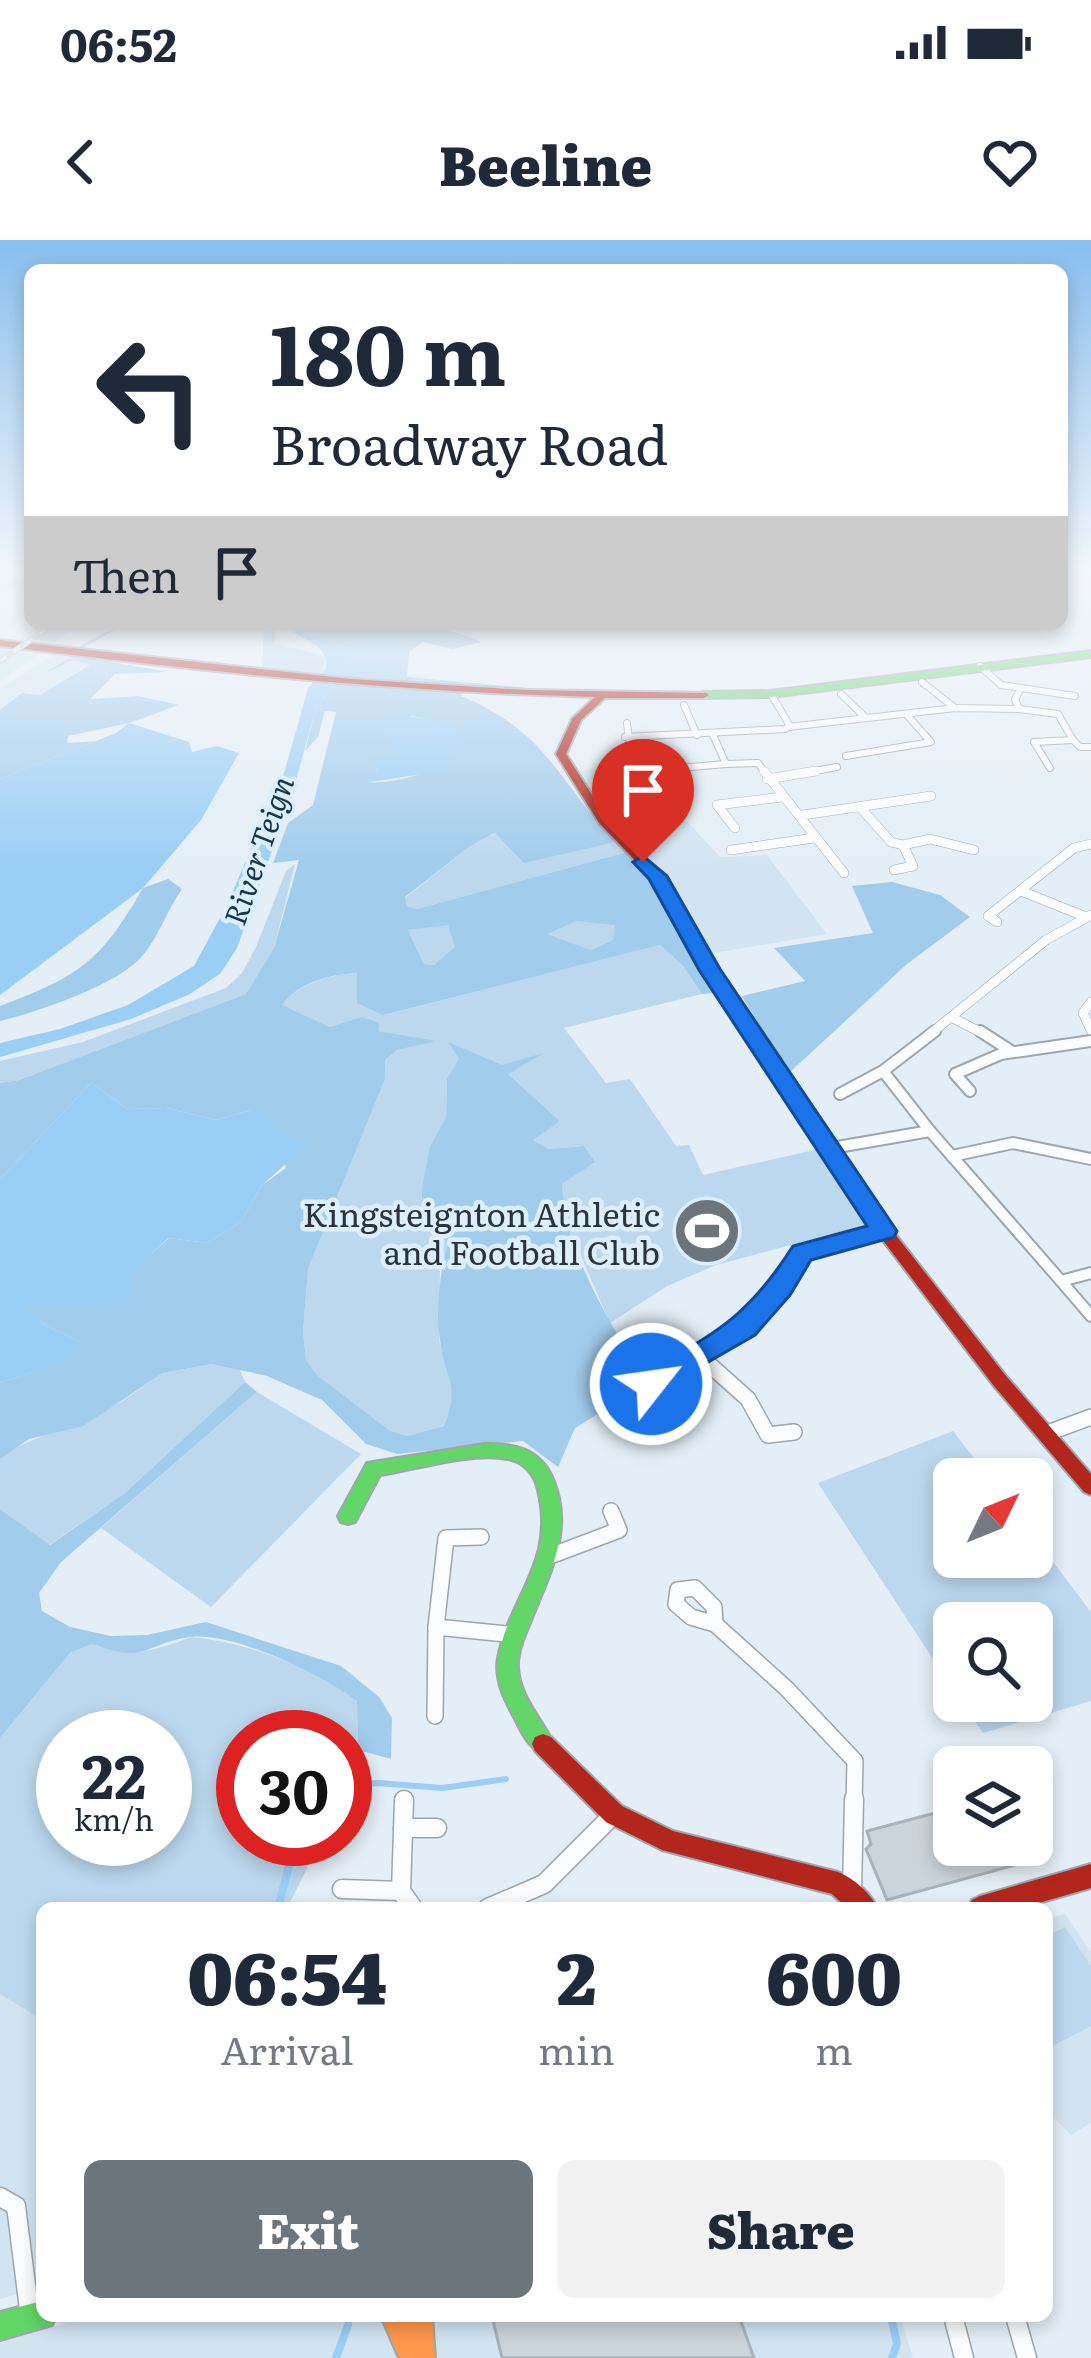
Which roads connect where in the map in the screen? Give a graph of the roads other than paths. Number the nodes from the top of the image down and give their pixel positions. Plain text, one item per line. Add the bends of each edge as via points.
1 (219, 669) edge
2 (959, 669) edge
3 (983, 669) edge
4 (908, 683) dead end
5 (1020, 690) junction
6 (771, 694) junction
7 (830, 695) dead end
8 (1075, 696) dead end
9 (581, 704) junction
10 (672, 704) dead end
11 (684, 705) junction
12 (695, 705) dead end
13 (955, 708) junction
14 (1019, 709) junction
15 (907, 715) junction
16 (866, 718) junction
17 (627, 723) dead end
18 (788, 727) junction
19 (713, 734) junction
20 (697, 735) junction
21 (625, 737) junction
22 (1073, 740) junction
23 (1091, 747) edge
24 (846, 756) dead end
25 (632, 762) dead end
26 (726, 764) junction
27 (837, 767) dead end
28 (1049, 768) dead end
29 (645, 771) dead end
30 (766, 779) junction
31 (931, 796) dead end
32 (782, 797) junction
33 (860, 808) junction
34 (802, 817) junction
35 (735, 828) dead end
36 (814, 838) junction
37 (1089, 842) edge
38 (903, 845) junction
39 (730, 850) dead end
40 (974, 850) dead end
41 (894, 870) dead end
42 (844, 873) dead end
43 (1022, 891) junction
44 (1089, 916) edge
45 (998, 922) dead end
46 (1091, 1001) edge
47 (953, 1018) junction
48 (1091, 1030) edge
49 (1091, 1041) edge
50 (1012, 1051) junction
51 (883, 1071) junction
52 (970, 1091) dead end
53 (840, 1094) dead end
54 (930, 1132) junction
55 (826, 1149) junction
56 (952, 1156) junction
57 (1091, 1159) edge
58 (884, 1231) junction
59 (1091, 1273) edge
60 (1061, 1281) junction
61 (1091, 1316) edge
62 (700, 1356) junction
63 (651, 1384) dead end
64 (1091, 1418) edge
65 (794, 1432) dead end
66 (1045, 1434) junction
67 (1091, 1487) edge
68 (611, 1511) dead end
69 (348, 1516) dead end
70 (481, 1537) dead end
71 (550, 1556) junction
72 (715, 1624) dead end
73 (436, 1628) junction
74 (516, 1635) junction
75 (435, 1716) dead end
76 (404, 1800) dead end
77 (614, 1814) junction
78 (403, 1828) junction
79 (436, 1828) dead end
80 (1091, 1876) edge
81 (342, 1889) dead end
82 (401, 1891) junction
83 (852, 1892) junction
84 (409, 1902) edge
85 (513, 1902) edge
86 (860, 1902) edge
87 (1001, 1902) edge
88 (0, 2197) edge
89 (36, 2317) edge
90 (398, 2322) edge
91 (418, 2322) edge
92 (955, 2322) edge
93 (1017, 2322) edge
94 (0, 2326) edge
95 (417, 2358) edge
96 (964, 2358) edge
97 (1027, 2358) edge

1 - 9 street
2 - 6 street
3 - 5 street
4 - 13 street via 927,681
5 - 8 street
5 - 14 street
6 - 9 street
6 - 18 street
7 - 16 street via 845,693
9 - 55 street via 561,754 580,791 657,876
10 - 11 street
11 - 12 street
11 - 20 street
13 - 14 street
13 - 15 street
14 - 22 street via 1058,714
15 - 16 street
15 - 24 street via 931,742
16 - 18 street
17 - 21 street
18 - 19 street
19 - 20 street
19 - 26 street
20 - 21 street
21 - 25 street
22 - 23 street
22 - 28 street via 1034,742
26 - 29 street
26 - 30 street via 758,763
27 - 30 street
30 - 32 street
31 - 33 street
32 - 34 street
32 - 35 street via 717,806
33 - 34 street
33 - 38 street
34 - 36 street
36 - 39 street
36 - 42 street
37 - 43 street
38 - 40 street via 930,839
38 - 41 street via 913,866
43 - 44 street
43 - 45 street via 988,916
44 - 47 street via 1046,940
46 - 48 street via 1083,1013
47 - 50 street
47 - 51 street
49 - 50 street
50 - 52 street via 962,1067 955,1074
51 - 53 street
51 - 54 street
54 - 55 street
54 - 56 street
55 - 58 street
56 - 57 street via 1013,1144
56 - 60 street
58 - 62 street via 802,1253 754,1320
58 - 66 street
59 - 60 street
60 - 61 street
62 - 63 street
62 - 65 street via 748,1399 768,1436
64 - 66 street
66 - 67 street
68 - 71 street via 619,1529
69 - 71 street via 374,1468 509,1451 532,1460 545,1480 555,1522
70 - 73 street via 446,1538
71 - 74 street
72 - 83 street via 856,1761
73 - 74 street
73 - 75 street
74 - 77 street via 507,1664 525,1720
76 - 78 street
77 - 83 street via 670,1842
77 - 85 street via 562,1873
78 - 79 street
78 - 82 street
80 - 87 street
81 - 82 street
82 - 84 street
83 - 86 street
88 - 89 street via 16,2206
89 - 94 street
90 - 95 street
91 - 95 street
92 - 96 street
93 - 97 street

